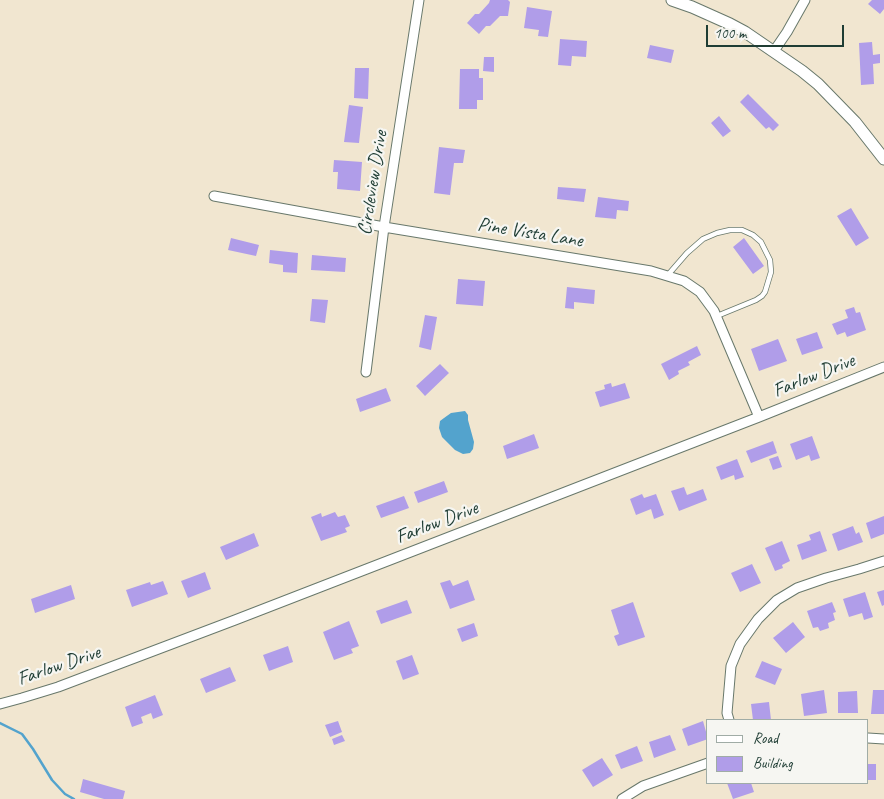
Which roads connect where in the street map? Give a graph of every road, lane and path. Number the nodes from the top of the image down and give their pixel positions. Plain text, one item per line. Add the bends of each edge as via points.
1 (419, 0) edge
2 (672, 0) edge
3 (805, 0) edge
4 (774, 51) junction
5 (884, 159) edge
6 (214, 196) dead end
7 (384, 227) junction
8 (667, 276) junction
9 (717, 316) junction
10 (884, 367) edge
11 (366, 372) dead end
12 (758, 417) junction
13 (884, 561) edge
14 (0, 704) edge
15 (729, 719) edge
16 (869, 738) edge
17 (884, 739) edge
18 (706, 764) edge
19 (622, 799) edge

1 - 7 street, Circleview Drive
2 - 4 street via 730,24
3 - 4 street
4 - 5 street via 818,84 855,122
6 - 7 street, Pine Vista Lane
7 - 8 street, Pine Vista Lane
7 - 11 street, Circleview Drive
8 - 9 street, Pine Vista Lane via 684,281 700,292
8 - 9 lane via 687,253 716,233 742,230 762,242 771,272 766,292 756,300
9 - 12 street, Pine Vista Lane
10 - 12 street, Farlow Drive
12 - 14 street, Farlow Drive via 76,680
13 - 15 street via 796,588 777,600 758,619 740,644 731,666
16 - 17 street
18 - 19 street via 642,786

